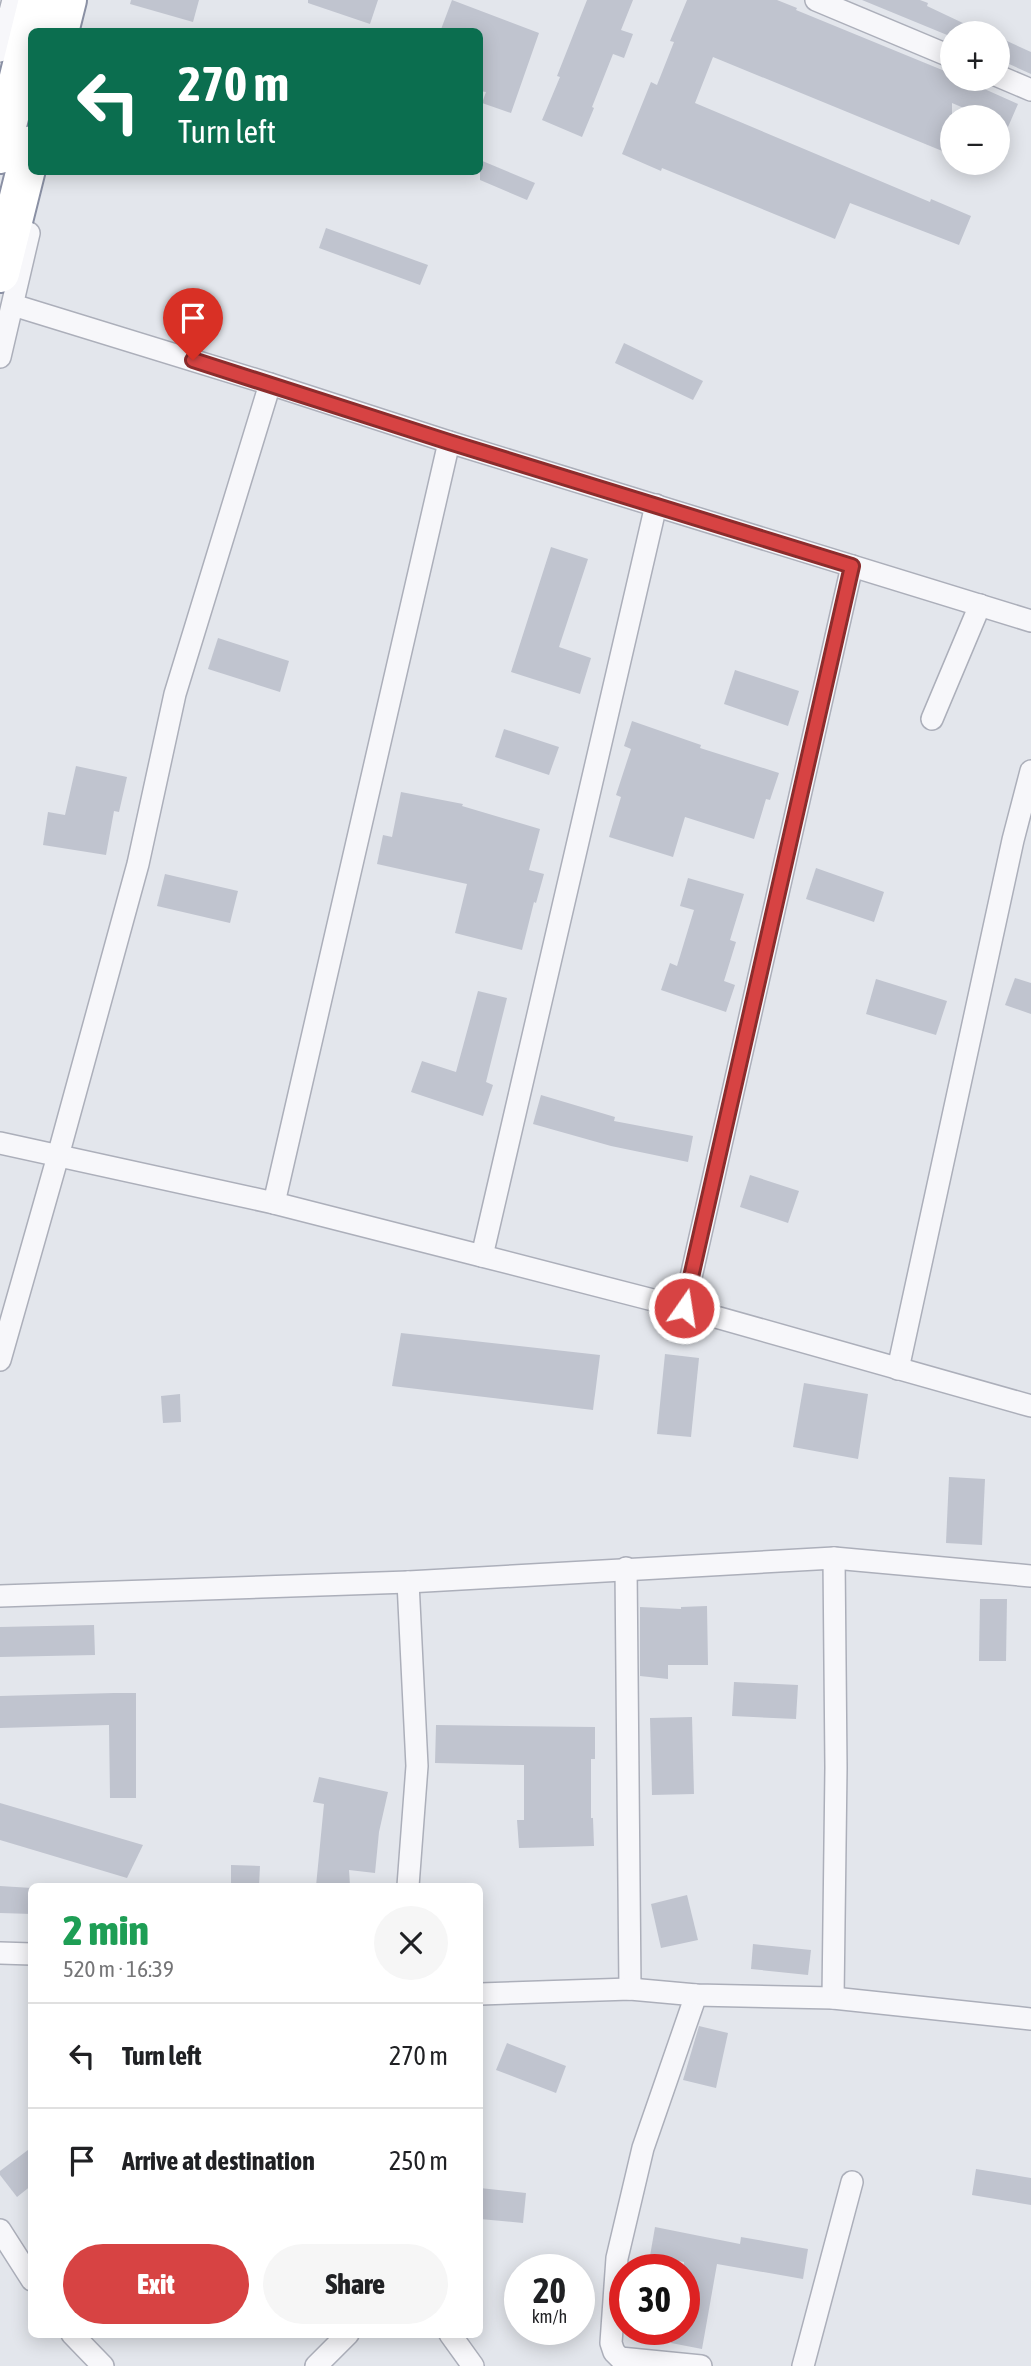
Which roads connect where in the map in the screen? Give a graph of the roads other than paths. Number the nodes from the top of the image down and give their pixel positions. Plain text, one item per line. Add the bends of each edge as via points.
1 (13, 0) edge
2 (38, 0) edge
3 (67, 0) edge
4 (86, 0) edge
5 (816, 0) edge
6 (31, 28) edge
7 (61, 28) edge
8 (79, 28) edge
9 (28, 41) edge
10 (0, 51) edge
11 (940, 52) edge
12 (1010, 81) edge
13 (1031, 90) edge
14 (0, 154) edge
15 (28, 167) edge
16 (42, 175) edge
17 (6, 289) edge
18 (0, 357) edge
19 (270, 384) junction
20 (449, 442) junction
21 (656, 505) junction
22 (852, 566) junction
23 (980, 606) junction
24 (1031, 621) edge
25 (932, 719) dead end
26 (1031, 771) edge
27 (1022, 844) edge
28 (0, 1143) edge
29 (58, 1156) junction
30 (274, 1203) junction
31 (482, 1256) junction
32 (684, 1308) junction
33 (0, 1360) edge
34 (898, 1369) junction
35 (1031, 1406) edge
36 (834, 1558) junction
37 (626, 1568) junction
38 (1031, 1576) edge
39 (408, 1582) junction
40 (0, 1596) edge
41 (408, 1883) edge
42 (0, 1953) edge
43 (28, 1954) edge
44 (630, 1989) junction
45 (483, 1994) edge
46 (696, 1995) junction
47 (833, 1998) junction
48 (1031, 2019) edge
49 (852, 2182) dead end
50 (0, 2230) edge
51 (28, 2274) edge
52 (76, 2338) edge
53 (344, 2338) edge
54 (453, 2338) edge
55 (103, 2366) edge
56 (316, 2366) edge
57 (473, 2366) edge
58 (701, 2366) edge
59 (803, 2366) edge

1 - 10 street
2 - 6 highway
3 - 7 highway
4 - 8 street
5 - 11 street
9 - 14 highway
12 - 13 street
15 - 17 highway
16 - 17 street
17 - 18 street
17 - 19 street
19 - 20 street
19 - 29 street via 175,694 138,864
20 - 21 street
20 - 30 street
21 - 22 street
21 - 31 street
22 - 23 street
22 - 32 street
23 - 24 street
23 - 25 street
26 - 27 street
27 - 34 street
28 - 29 street
29 - 30 street
29 - 33 street
30 - 31 street
31 - 32 street
32 - 34 street
34 - 35 street
36 - 37 street
36 - 38 street
36 - 47 street
37 - 39 street
37 - 44 street
39 - 40 street
39 - 41 street via 417,1766
42 - 43 street
44 - 45 street
44 - 46 street
46 - 47 street
46 - 58 street via 643,2148 617,2259 611,2343 620,2358
47 - 48 street
49 - 59 street
50 - 51 street
52 - 55 street
53 - 56 street
54 - 57 street

